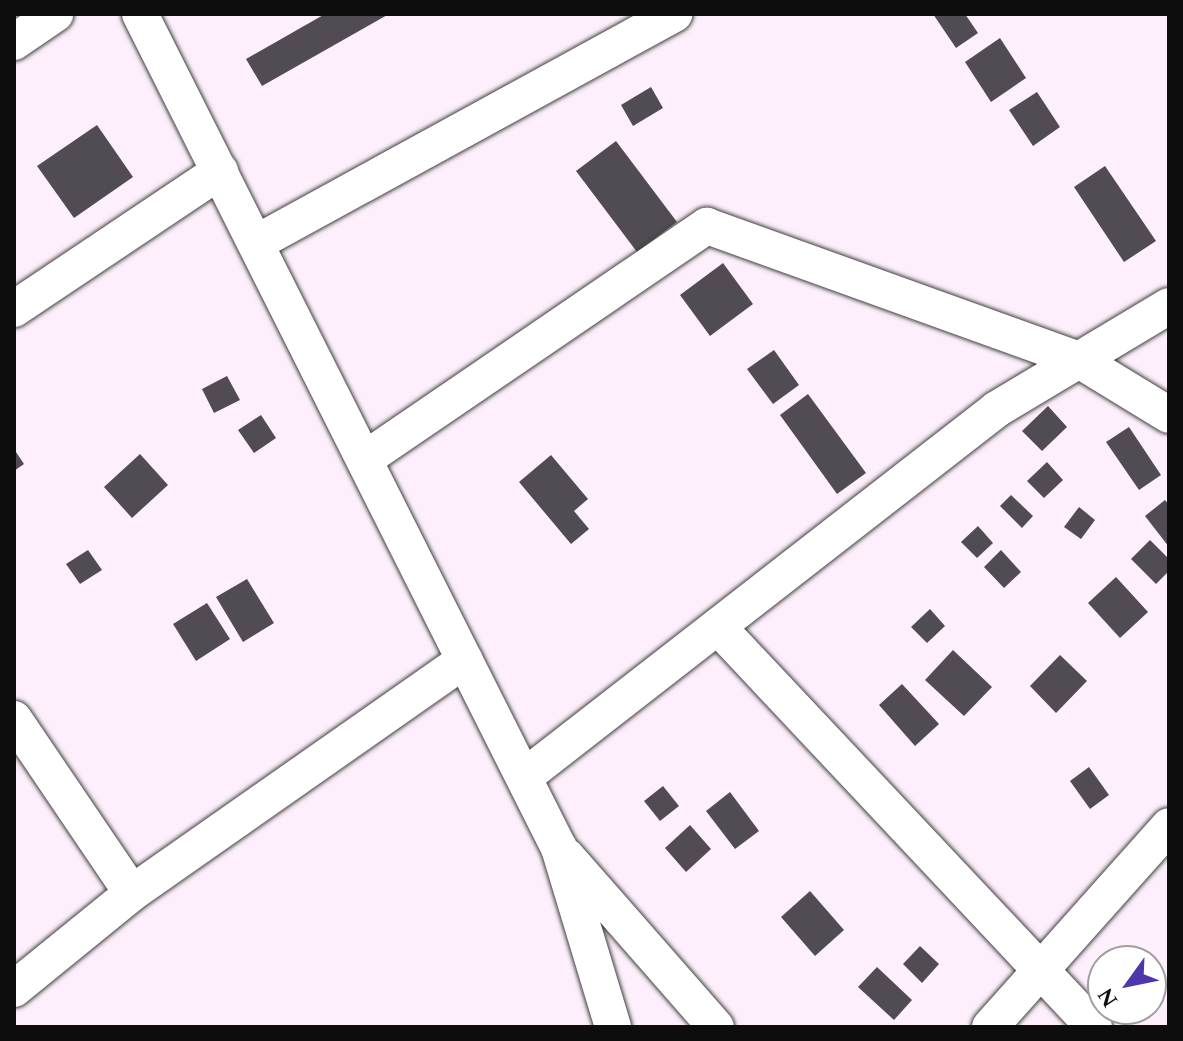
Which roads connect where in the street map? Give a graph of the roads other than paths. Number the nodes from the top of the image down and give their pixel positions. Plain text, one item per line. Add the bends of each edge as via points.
1 (55, 14) edge
2 (140, 14) edge
3 (674, 14) edge
4 (14, 42) edge
5 (220, 171) junction
6 (256, 243) junction
7 (1169, 306) edge
8 (14, 309) edge
9 (1079, 360) junction
10 (1169, 415) edge
11 (365, 459) junction
12 (718, 627) junction
13 (465, 660) junction
14 (14, 719) edge
15 (524, 777) junction
16 (1169, 826) edge
17 (559, 848) junction
18 (132, 893) junction
19 (1038, 973) junction
20 (14, 989) edge
21 (613, 1027) edge
22 (716, 1027) edge
23 (990, 1027) edge
24 (1094, 1027) edge

1 - 4 street
2 - 5 street
3 - 6 street
5 - 6 street
5 - 8 street
6 - 11 street
7 - 9 street
9 - 10 street
9 - 11 street via 707,226
9 - 12 street via 997,409
11 - 13 street
12 - 15 street
12 - 19 street
13 - 15 street
13 - 18 street
14 - 18 street
15 - 17 street
16 - 19 street
17 - 21 street
17 - 22 street
18 - 20 street
19 - 23 street
19 - 24 street

